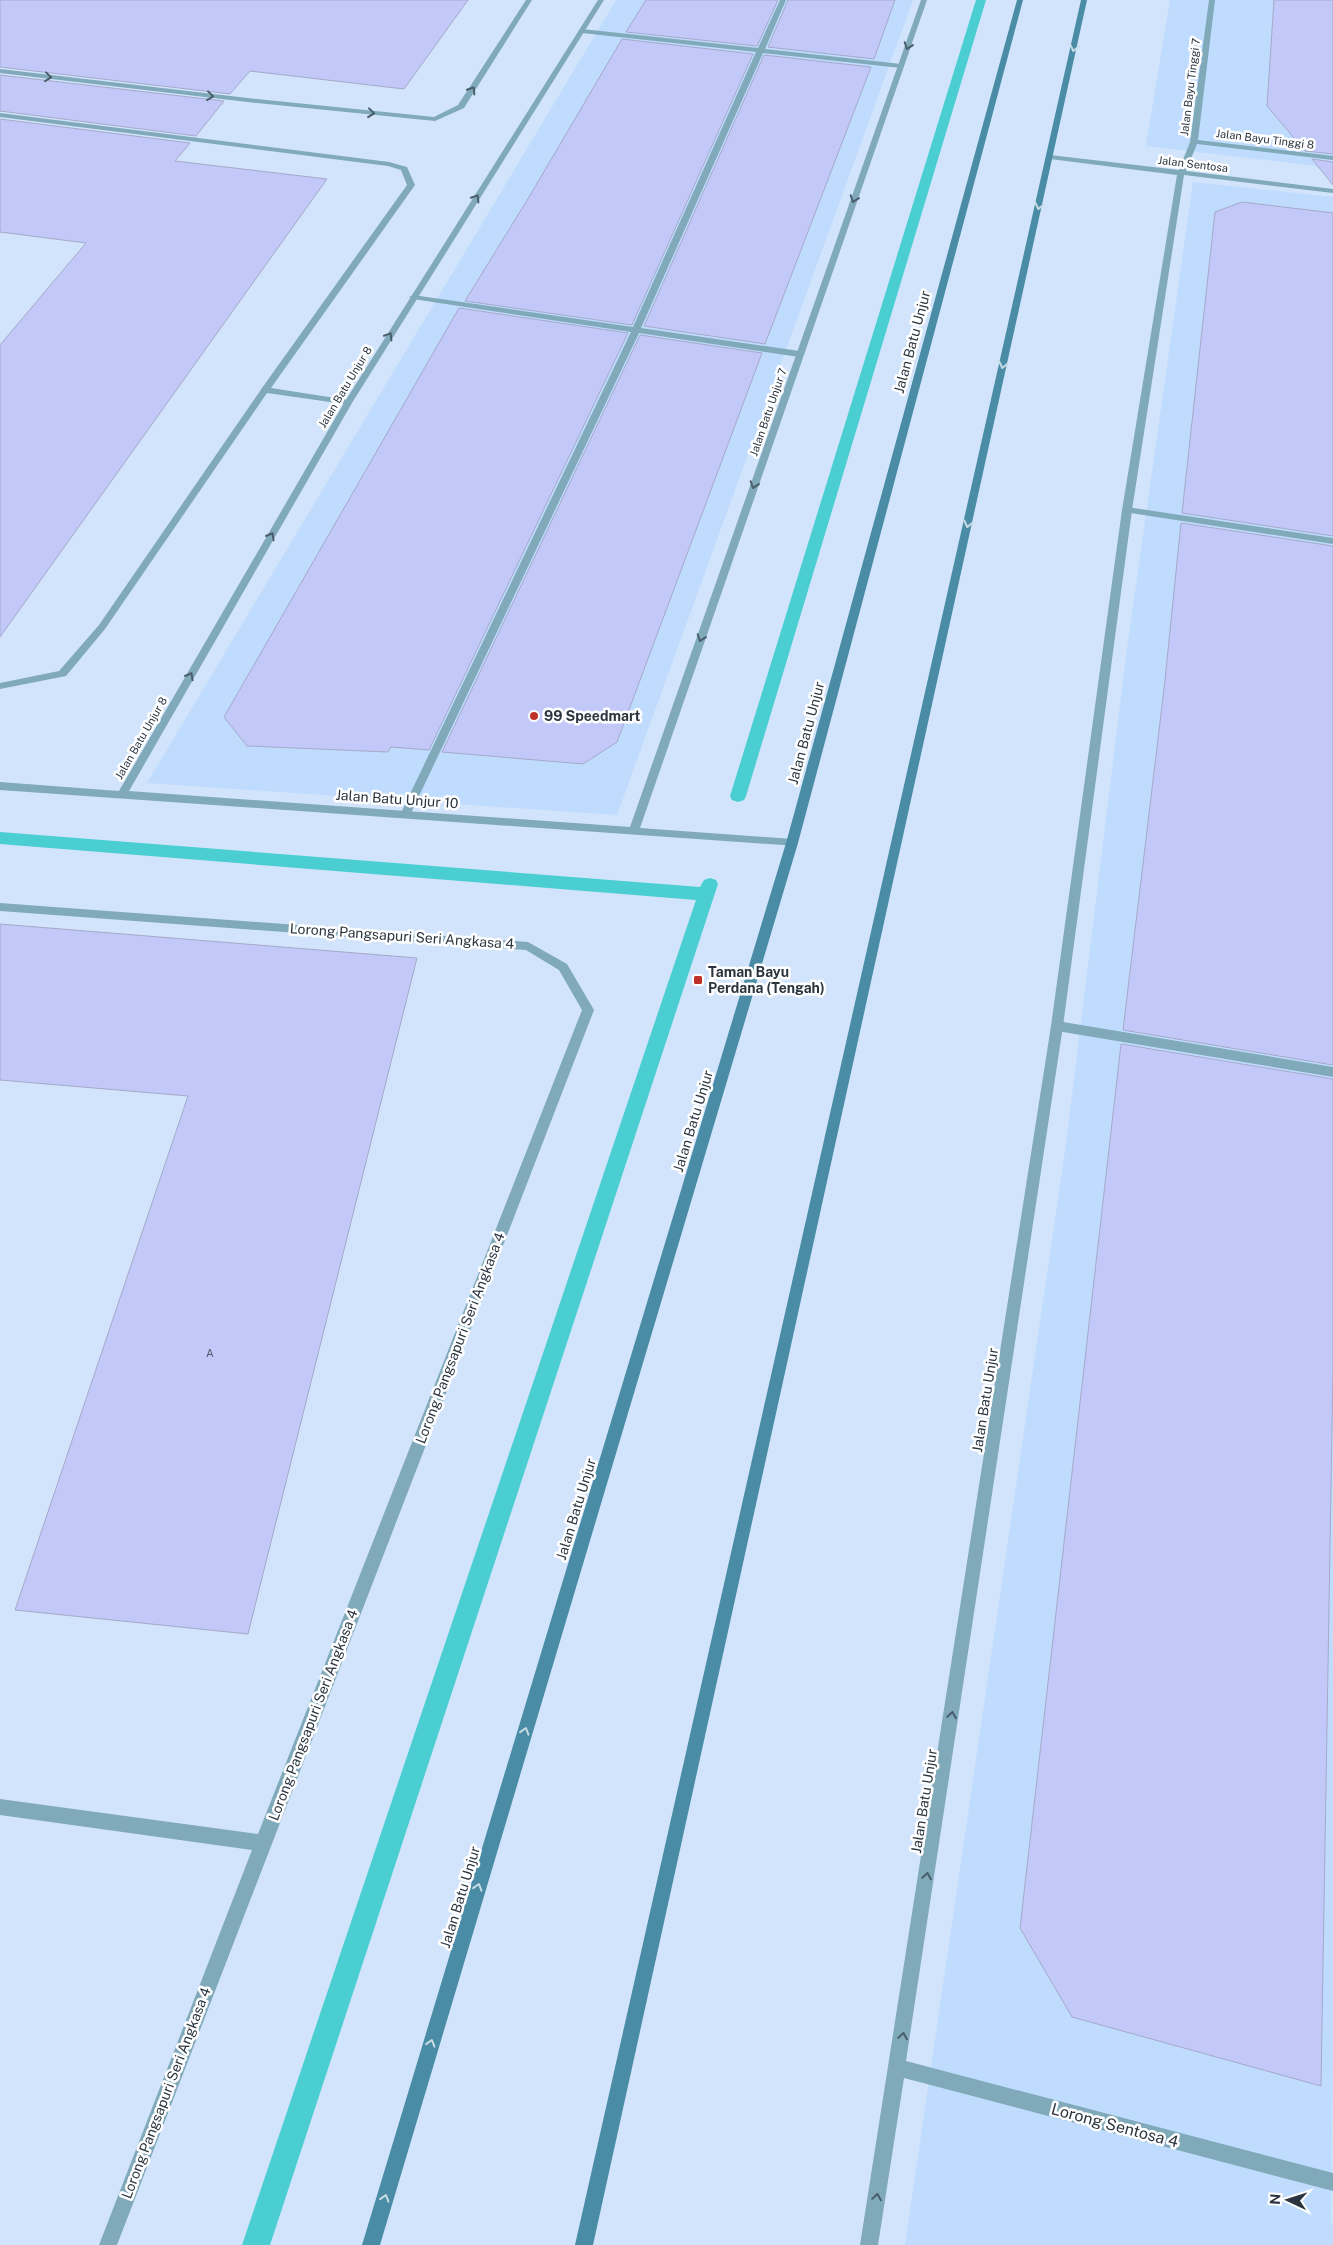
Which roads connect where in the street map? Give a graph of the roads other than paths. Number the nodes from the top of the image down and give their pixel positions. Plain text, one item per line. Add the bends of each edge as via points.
1 (529, 0) edge
2 (601, 0) edge
3 (783, 0) edge
4 (924, 0) edge
5 (1020, 0) edge
6 (1084, 0) edge
7 (1212, 0) edge
8 (582, 31) junction
9 (760, 51) junction
10 (901, 66) junction
11 (0, 71) edge
12 (0, 115) edge
13 (1194, 142) junction
14 (1050, 156) junction
15 (1333, 158) edge
16 (1181, 174) junction
17 (1333, 191) edge
18 (413, 297) junction
19 (636, 330) junction
20 (799, 354) junction
21 (265, 390) junction
22 (348, 403) junction
23 (1127, 510) junction
24 (1333, 542) edge
25 (0, 686) edge
26 (0, 786) edge
27 (122, 794) junction
28 (405, 814) junction
29 (634, 831) junction
30 (792, 843) junction
31 (0, 907) edge
32 (1057, 1026) junction
33 (1333, 1072) edge
34 (0, 1807) edge
35 (263, 1843) junction
36 (898, 2068) junction
37 (1333, 2182) edge
38 (108, 2245) edge
39 (371, 2245) edge
40 (584, 2245) edge
41 (869, 2245) edge

11 -> 1 street via 435,118 461,106
2 - 8 street, Jalan Batu Unjur 8
3 - 9 street
4 -> 10 street, Jalan Batu Unjur 7
5 - 30 main road, Jalan Batu Unjur
6 -> 14 main road
7 - 13 street, Jalan Bayu Tinggi 7
8 - 9 street
18 -> 8 street, Jalan Batu Unjur 8
9 - 10 street
9 - 19 street
10 -> 20 street, Jalan Batu Unjur 7
12 - 21 street via 388,164 404,169 411,185
13 - 15 street, Jalan Bayu Tinggi 8
13 - 16 street, Jalan Bayu Tinggi 7
14 - 16 street, Jalan Sentosa
14 -> 40 main road
16 - 17 street, Jalan Sentosa
16 - 23 street, Jalan Batu Unjur
18 - 19 street
22 -> 18 street, Jalan Batu Unjur 8
19 - 20 street
19 - 28 street
20 -> 29 street, Jalan Batu Unjur 7
21 - 22 street
21 - 25 street via 102,627 62,674
27 -> 22 street, Jalan Batu Unjur 8
23 - 24 street
23 - 32 street, Jalan Batu Unjur
26 - 27 street, Jalan Batu Unjur 10
27 - 28 street, Jalan Batu Unjur 10
28 - 29 street, Jalan Batu Unjur 10
29 - 30 street, Jalan Batu Unjur 10
39 -> 30 main road, Jalan Batu Unjur
31 - 35 street, Lorong Pangsapuri Seri Angkasa 4 via 528,946 563,967 588,1010
32 - 33 street
36 -> 32 street, Jalan Batu Unjur
34 - 35 street
35 - 38 street, Lorong Pangsapuri Seri Angkasa 4
36 - 37 street, Lorong Sentosa 4
41 -> 36 street, Jalan Batu Unjur

